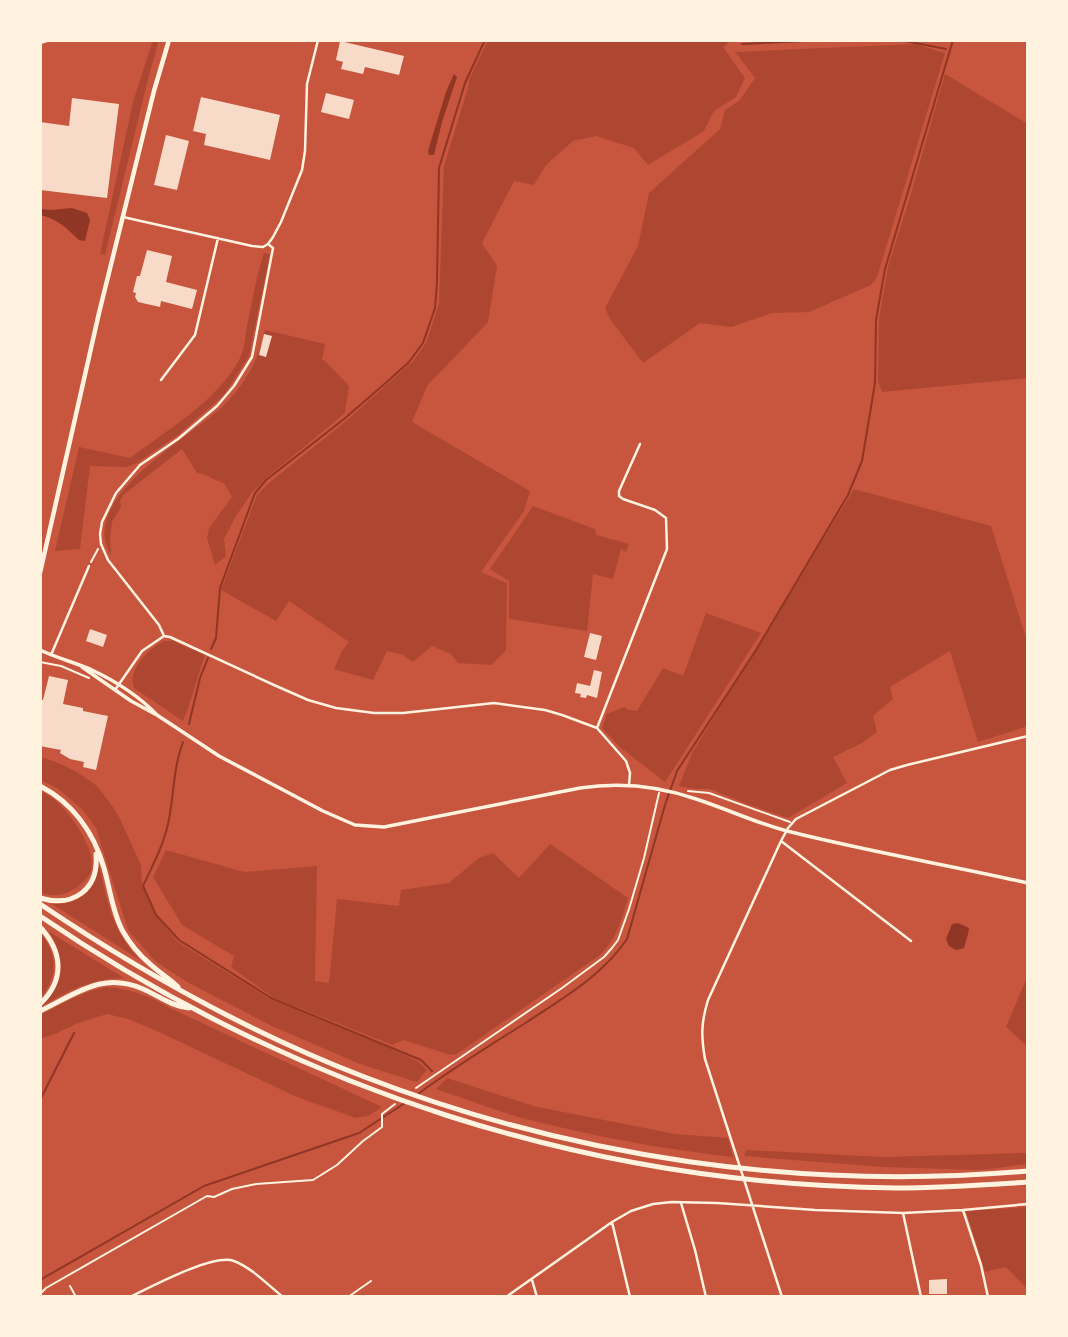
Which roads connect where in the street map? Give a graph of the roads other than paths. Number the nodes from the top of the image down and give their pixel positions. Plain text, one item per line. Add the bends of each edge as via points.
1 (50, 40) edge
2 (169, 40) edge
3 (318, 40) edge
4 (40, 43) edge
5 (123, 217) junction
6 (218, 238) junction
7 (268, 244) junction
8 (161, 380) dead end
9 (640, 444) dead end
10 (89, 566) road end
11 (40, 573) edge
12 (164, 636) junction
13 (40, 650) edge
14 (51, 655) junction
15 (81, 667) junction
16 (118, 685) junction
17 (115, 690) junction
18 (157, 715) junction
19 (597, 728) junction
20 (1028, 736) edge
21 (40, 786) edge
22 (629, 786) junction
23 (786, 831) junction
24 (781, 841) junction
25 (96, 847) junction
26 (1028, 883) edge
27 (40, 898) edge
28 (40, 904) edge
29 (40, 916) edge
30 (40, 927) edge
31 (911, 940) dead end
32 (183, 992) junction
33 (40, 1004) edge
34 (192, 1008) junction
35 (40, 1011) edge
36 (1028, 1171) edge
37 (1028, 1182) edge
38 (681, 1203) junction
39 (1028, 1204) edge
40 (753, 1206) junction
41 (963, 1210) junction
42 (903, 1213) junction
43 (612, 1222) junction
44 (532, 1279) junction
45 (370, 1281) dead end
46 (70, 1286) dead end
47 (76, 1297) edge
48 (130, 1297) edge
49 (283, 1297) edge
50 (348, 1297) edge
51 (506, 1297) edge
52 (537, 1297) edge
53 (630, 1297) edge
54 (706, 1297) edge
55 (782, 1297) edge
56 (921, 1297) edge
57 (988, 1297) edge

1 - 4 street
2 - 5 main road
3 - 7 street via 307,84 302,170
5 - 6 street
5 - 11 main road
6 - 7 street via 252,246
6 - 8 street via 195,335
7 - 12 street via 273,248 252,357 218,405 140,465 116,493 102,522 102,547 108,560
9 - 19 street via 619,496 666,518 667,549
10 - 14 street
12 - 16 street via 142,651
12 - 19 street via 336,708 402,713 502,703 545,710
13 - 14 street
14 - 15 street
15 - 16 street
15 - 17 street
16 - 17 street
16 - 18 street
17 - 18 street
18 - 22 street via 244,771 363,826 402,824 580,788
19 - 22 street via 626,761
20 - 23 street via 890,770 791,823
21 - 25 highway via 76,814
22 - 23 street via 678,793
23 - 24 street
23 - 26 street
24 - 31 street
24 - 40 street via 702,1020 705,1059
25 - 27 highway via 96,872 86,889 68,900
25 - 32 highway via 122,930 148,963
28 - 32 highway
29 - 34 highway
30 - 33 highway via 53,944 58,964 52,991
32 - 36 highway via 248,1026 386,1086 504,1123 638,1154 779,1172 877,1177
34 - 35 highway via 112,982 78,991
34 - 37 highway via 383,1095 572,1151 705,1175 782,1182 896,1188
38 - 40 street
38 - 43 street via 653,1204
38 - 54 street
39 - 41 street
40 - 42 street
40 - 55 street
41 - 42 street
41 - 57 street
42 - 56 street
43 - 44 street
43 - 53 street
44 - 51 street
44 - 52 street
45 - 50 lane
46 - 47 lane
48 - 49 street via 221,1259 234,1261

